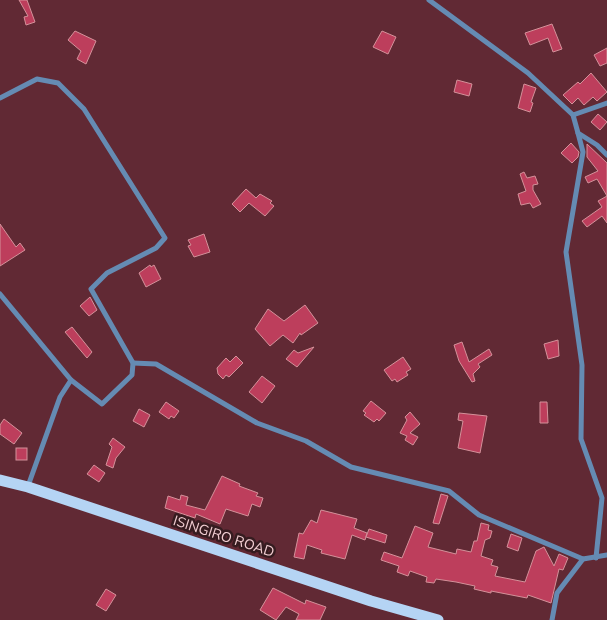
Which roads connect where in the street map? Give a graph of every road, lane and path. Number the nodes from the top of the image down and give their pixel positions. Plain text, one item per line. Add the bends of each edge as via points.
1 (428, 0) edge
2 (0, 98) edge
3 (607, 104) edge
4 (573, 115) junction
5 (578, 133) junction
6 (607, 155) edge
7 (0, 294) edge
8 (133, 363) junction
9 (72, 380) junction
10 (0, 480) edge
11 (28, 487) junction
12 (607, 555) edge
13 (596, 558) junction
14 (583, 559) junction
15 (438, 620) edge
16 (552, 620) edge

1 - 4 street via 528,73
2 - 8 street via 37,78 58,83 84,109 166,238 156,248 107,273 91,290
3 - 4 street
4 - 5 street
5 - 6 street
5 - 13 street via 583,152 566,252 582,365 580,439 602,498
7 - 9 street
8 - 9 street via 132,375 102,404
8 - 14 street via 156,364 257,423 306,441 351,467 449,491 479,515
9 - 11 street via 60,398
10 - 11 main road, ISINGIRO ROAD
11 - 15 main road, ISINGIRO ROAD via 362,598
12 - 13 street
13 - 14 street
14 - 16 street via 557,593

